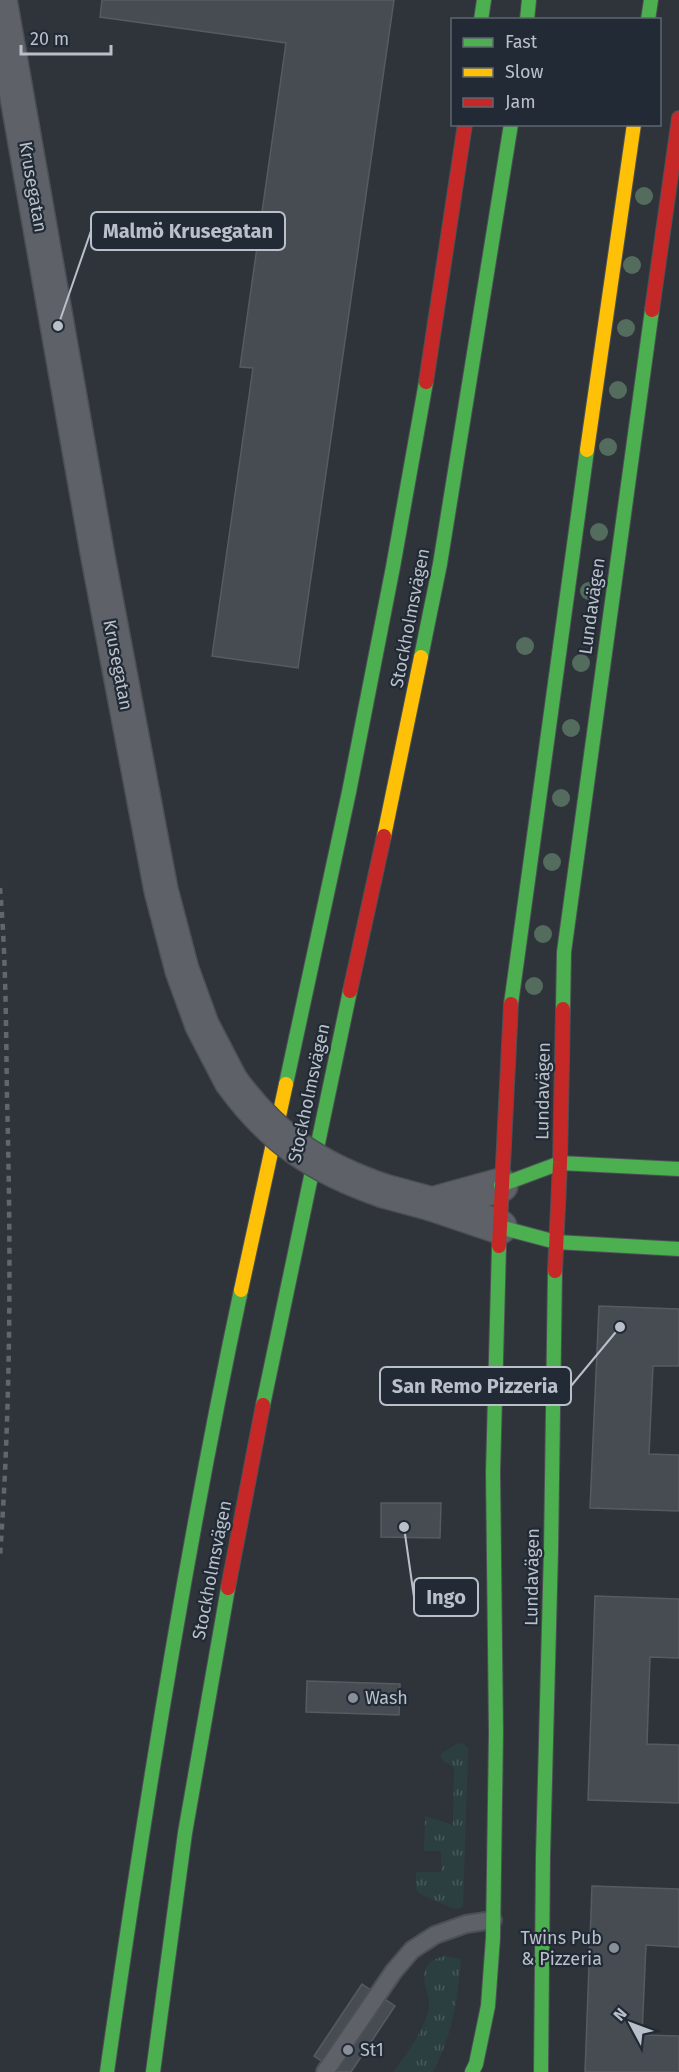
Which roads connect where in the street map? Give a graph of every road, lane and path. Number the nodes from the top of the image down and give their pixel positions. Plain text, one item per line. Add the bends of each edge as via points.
1 (0, 0) edge
2 (484, 0) edge
3 (529, 0) edge
4 (651, 0) edge
5 (481, 18) edge
6 (526, 18) edge
7 (648, 18) edge
8 (679, 118) edge
9 (465, 126) edge
10 (511, 126) edge
11 (634, 126) edge
12 (560, 1163) junction
13 (679, 1169) edge
14 (501, 1185) junction
15 (432, 1204) junction
16 (500, 1227) junction
17 (556, 1242) junction
18 (679, 1249) edge
19 (493, 1920) junction
20 (107, 2072) edge
21 (153, 2072) edge
22 (325, 2072) edge
23 (472, 2072) edge
24 (541, 2072) edge

1 - 15 street, Krusegatan, bridge via 160,890 182,970 198,1014 231,1081 265,1124 330,1169 384,1191
2 - 5 main road
3 - 6 main road
4 - 7 main road
8 - 12 main road, Lundavägen via 564,952
9 - 20 main road, Stockholmsvägen via 428,371 391,579 186,1569
10 - 21 main road, Stockholmsvägen via 440,564 280,1318 218,1636
11 - 14 main road, Lundavägen via 510,1011
12 - 13 main road
12 - 14 main road
12 - 17 main road, Lundavägen
14 - 15 street
14 - 16 main road, Lundavägen
15 - 16 street, Krusegatan
16 - 17 main road
16 - 19 main road, Lundavägen via 493,1472
17 - 18 main road
17 - 24 main road, Lundavägen
19 - 22 lane via 435,1935 412,1950
19 - 23 main road, Lundavägen via 488,2006

